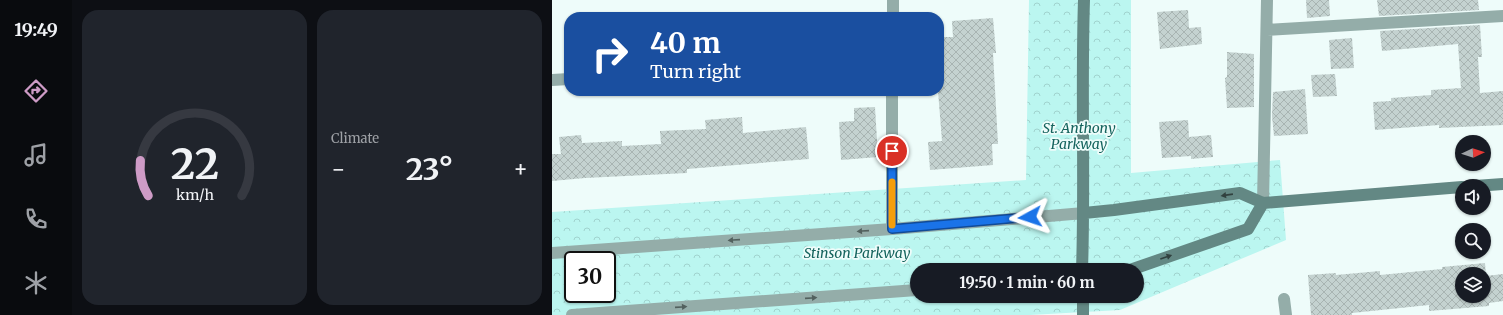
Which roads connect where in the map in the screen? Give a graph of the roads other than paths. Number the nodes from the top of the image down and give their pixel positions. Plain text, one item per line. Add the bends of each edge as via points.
1 (893, 0) edge
2 (1084, 0) edge
3 (1267, 0) edge
4 (893, 12) edge
5 (1503, 16) edge
6 (1267, 30) junction
7 (564, 79) edge
8 (552, 80) edge
9 (892, 96) edge
10 (1503, 184) edge
11 (1491, 185) edge
12 (1455, 188) edge
13 (1263, 203) junction
14 (1084, 213) junction
15 (892, 229) junction
16 (552, 253) edge
17 (1082, 263) edge
18 (1144, 265) edge
19 (910, 291) edge
20 (1284, 299) dead end
21 (1082, 303) edge
22 (572, 315) edge
23 (1083, 315) edge
24 (1286, 315) edge

1 - 4 street
2 - 14 street
3 - 6 street
5 - 6 street
6 - 13 street
7 - 8 street
9 - 15 street
10 - 11 street
12 - 13 street
13 -> 14 street via 1240,193
18 -> 13 street via 1248,229
14 - 15 street
14 - 17 street
15 -> 16 street
22 -> 19 street
20 - 24 street
21 - 23 street

